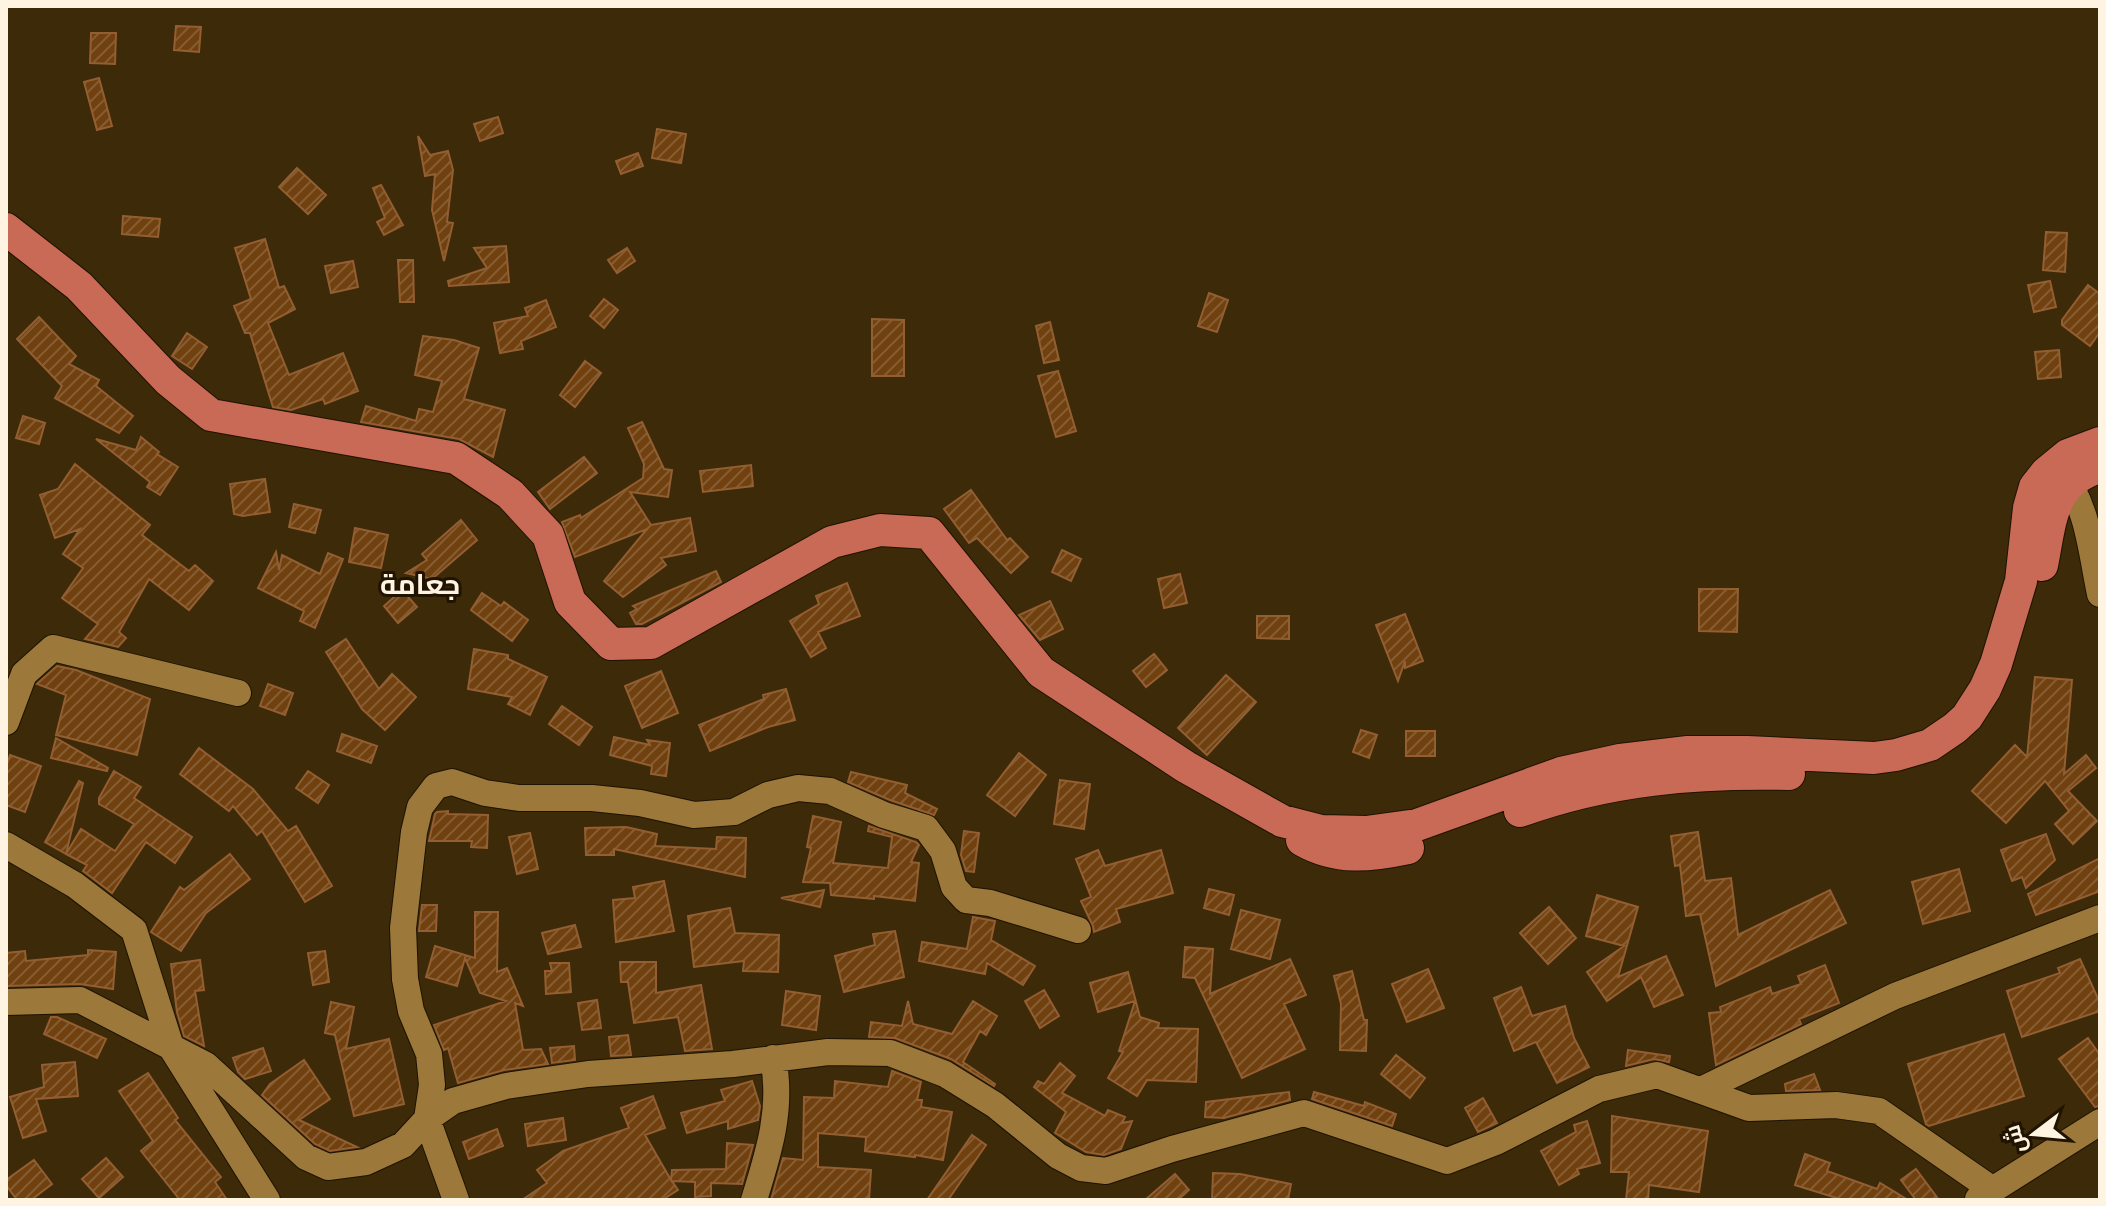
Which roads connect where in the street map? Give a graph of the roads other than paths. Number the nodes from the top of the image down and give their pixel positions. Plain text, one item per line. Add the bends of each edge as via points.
1 (6, 229) edge
2 (2100, 443) edge
3 (2100, 467) edge
4 (2062, 473) junction
5 (2100, 594) edge
6 (238, 693) dead end
7 (6, 722) edge
8 (6, 845) edge
9 (2100, 918) edge
10 (1078, 930) dead end
11 (6, 1002) edge
12 (171, 1047) junction
13 (773, 1058) junction
14 (1701, 1090) junction
15 (427, 1119) junction
16 (2100, 1122) edge
17 (1984, 1195) edge
18 (267, 1200) edge
19 (456, 1200) edge
20 (754, 1200) edge

1 - 4 main road via 79,286 168,380 211,415 456,458 510,494 548,535 570,602 611,644 651,643 832,542 880,530 929,533 1041,672 1186,767 1282,821 1313,846 1337,854 1427,844 1598,787 1747,763 1887,779 1934,765 1986,719 2017,666
2 - 4 main road via 2081,448
3 - 4 main road
4 - 5 street via 2083,512
6 - 7 street via 53,648 24,674
8 - 12 street via 75,885 134,930
9 - 14 street via 1895,996
10 - 15 street via 966,900 954,887 943,851 926,828 830,791 798,788 734,812 694,815 640,803 519,798 452,782 436,786 420,807 414,832 403,928 411,1011 429,1054
11 - 12 street via 80,1000
12 - 15 street via 206,1065 306,1157 328,1167 366,1162 403,1145
12 - 18 street
13 - 14 street via 890,1053 945,1074 995,1105 1058,1156 1081,1168 1106,1171 1304,1113 1447,1161 1599,1089 1657,1075
13 - 15 street via 506,1086 453,1101
13 - 20 street via 777,1112
14 - 17 street via 1749,1108 1836,1105 1879,1111
15 - 19 street
16 - 17 street

